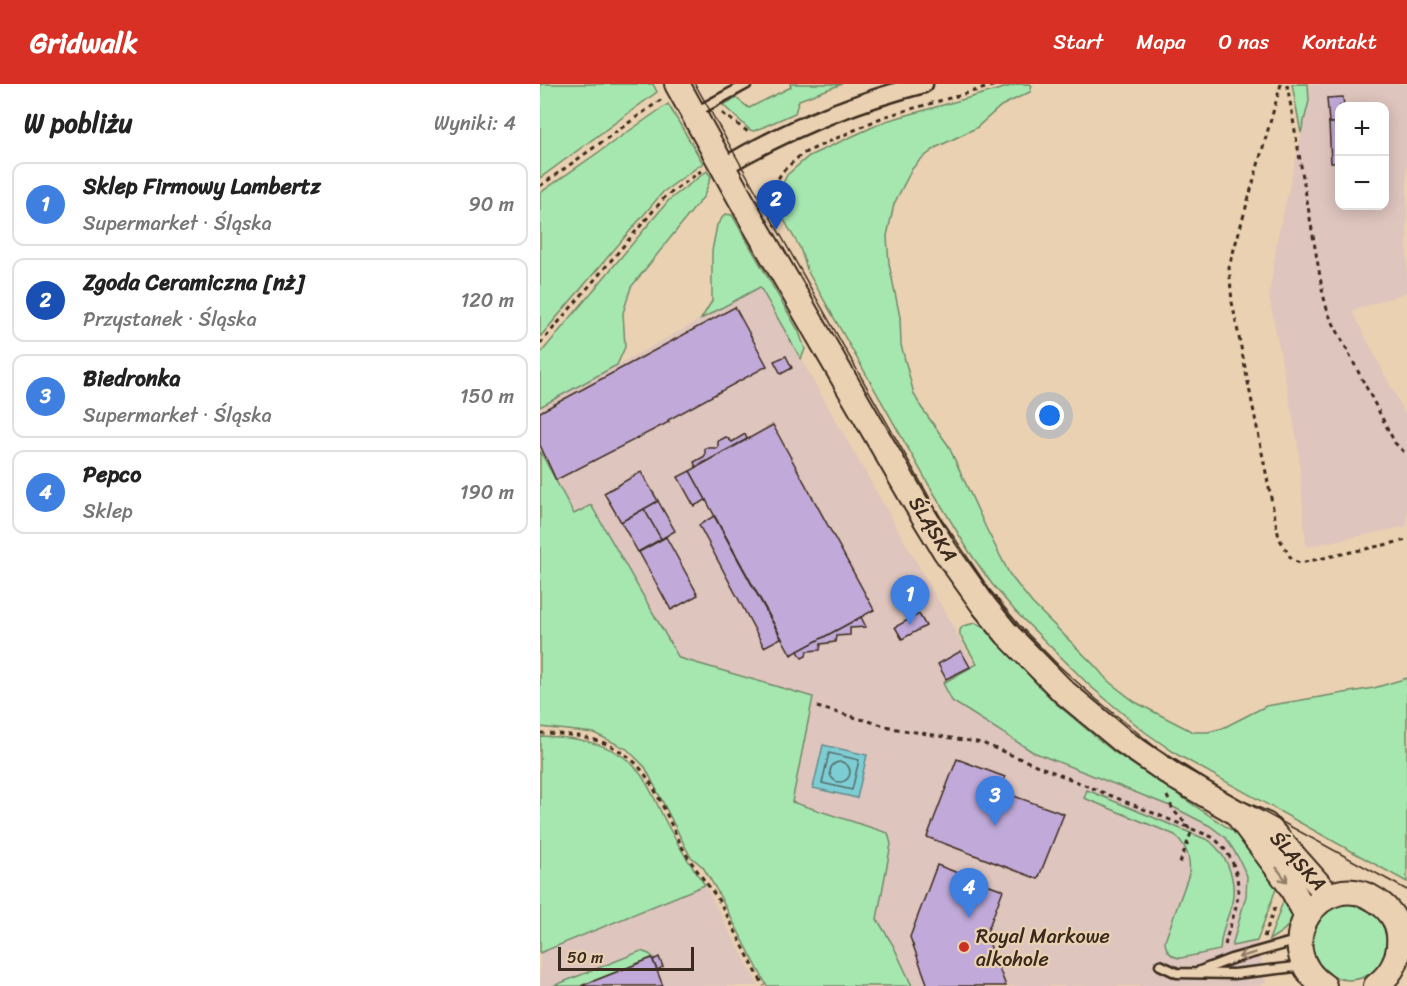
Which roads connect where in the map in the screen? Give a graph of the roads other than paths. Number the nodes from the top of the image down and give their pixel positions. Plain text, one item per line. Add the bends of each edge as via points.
1 (747, 84) edge
2 (924, 84) edge
3 (671, 90) edge
4 (693, 113) junction
5 (715, 167) junction
6 (1234, 811) junction
7 (1329, 896) junction
8 (1306, 916) junction
9 (1403, 931) edge
10 (1299, 940) junction
11 (1402, 961) edge
12 (1160, 965) dead end
13 (1304, 966) junction
14 (1196, 972) junction
15 (1322, 986) edge
16 (1376, 986) edge

1 - 4 lane
2 - 5 street via 853,105
3 - 4 street, ŚLĄSKA
4 - 5 street, ŚLĄSKA
5 - 6 street, ŚLĄSKA via 945,551 984,606 1064,692 1123,741 1174,777
6 - 7 street, ŚLĄSKA via 1266,825
6 -> 8 street, ŚLĄSKA via 1290,885
7 - 8 street
7 - 9 street via 1343,892 1372,897
8 - 10 street
9 - 11 street
10 - 13 street
10 -> 14 lane
11 - 16 street
12 - 14 lane via 1177,973
13 - 14 lane via 1234,974
13 - 15 street

